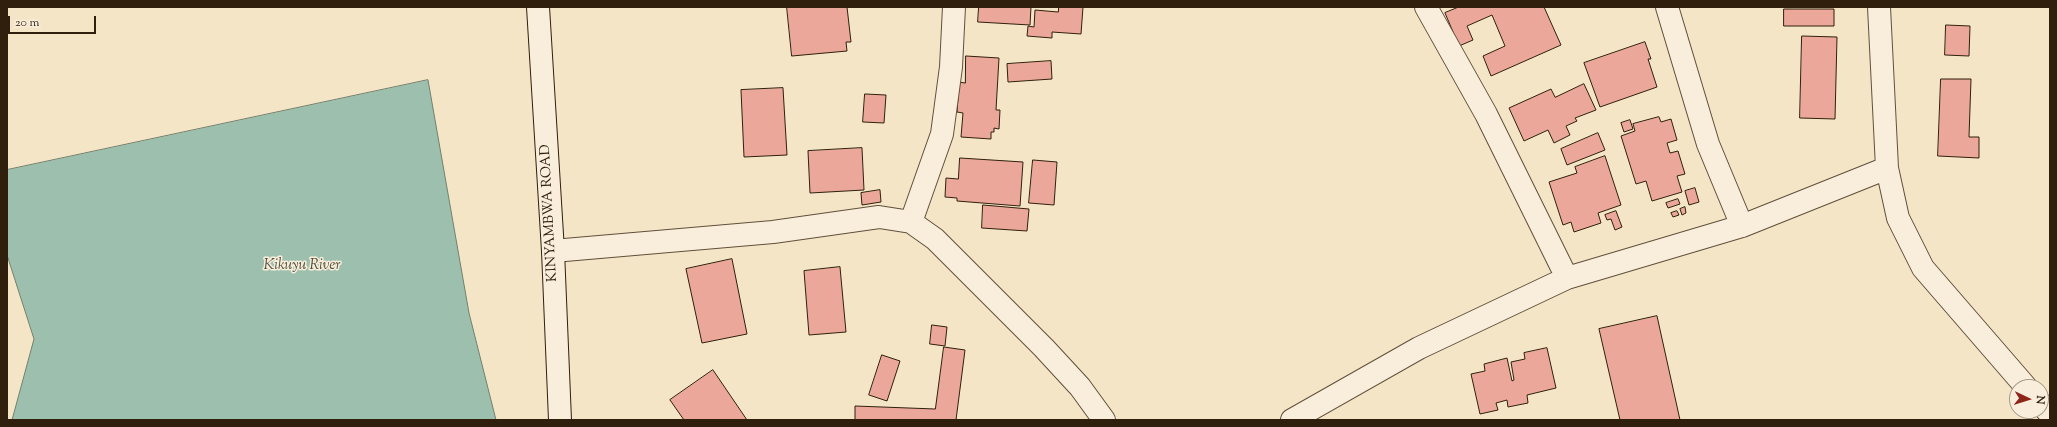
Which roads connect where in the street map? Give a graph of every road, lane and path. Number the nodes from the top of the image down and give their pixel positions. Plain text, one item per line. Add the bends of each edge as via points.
1 (538, 7) edge
2 (954, 7) edge
3 (1426, 7) edge
4 (1668, 7) edge
5 (1878, 10) edge
6 (1887, 168) junction
7 (911, 222) junction
8 (1742, 226) junction
9 (553, 251) junction
10 (1567, 278) junction
11 (2019, 379) edge
12 (560, 420) edge
13 (1104, 420) edge
14 (1292, 420) edge

1 - 9 street, KINYAMBWA ROAD
2 - 7 street via 951,67 942,134
3 - 10 street via 1486,114
4 - 8 street via 1708,144
5 - 6 street
6 - 8 street
6 - 11 street via 1898,218 1923,268
7 - 9 street via 879,217 773,232
7 - 13 street via 935,239 1044,348 1080,387
8 - 10 street
9 - 12 street, KINYAMBWA ROAD
10 - 14 street via 1419,348

